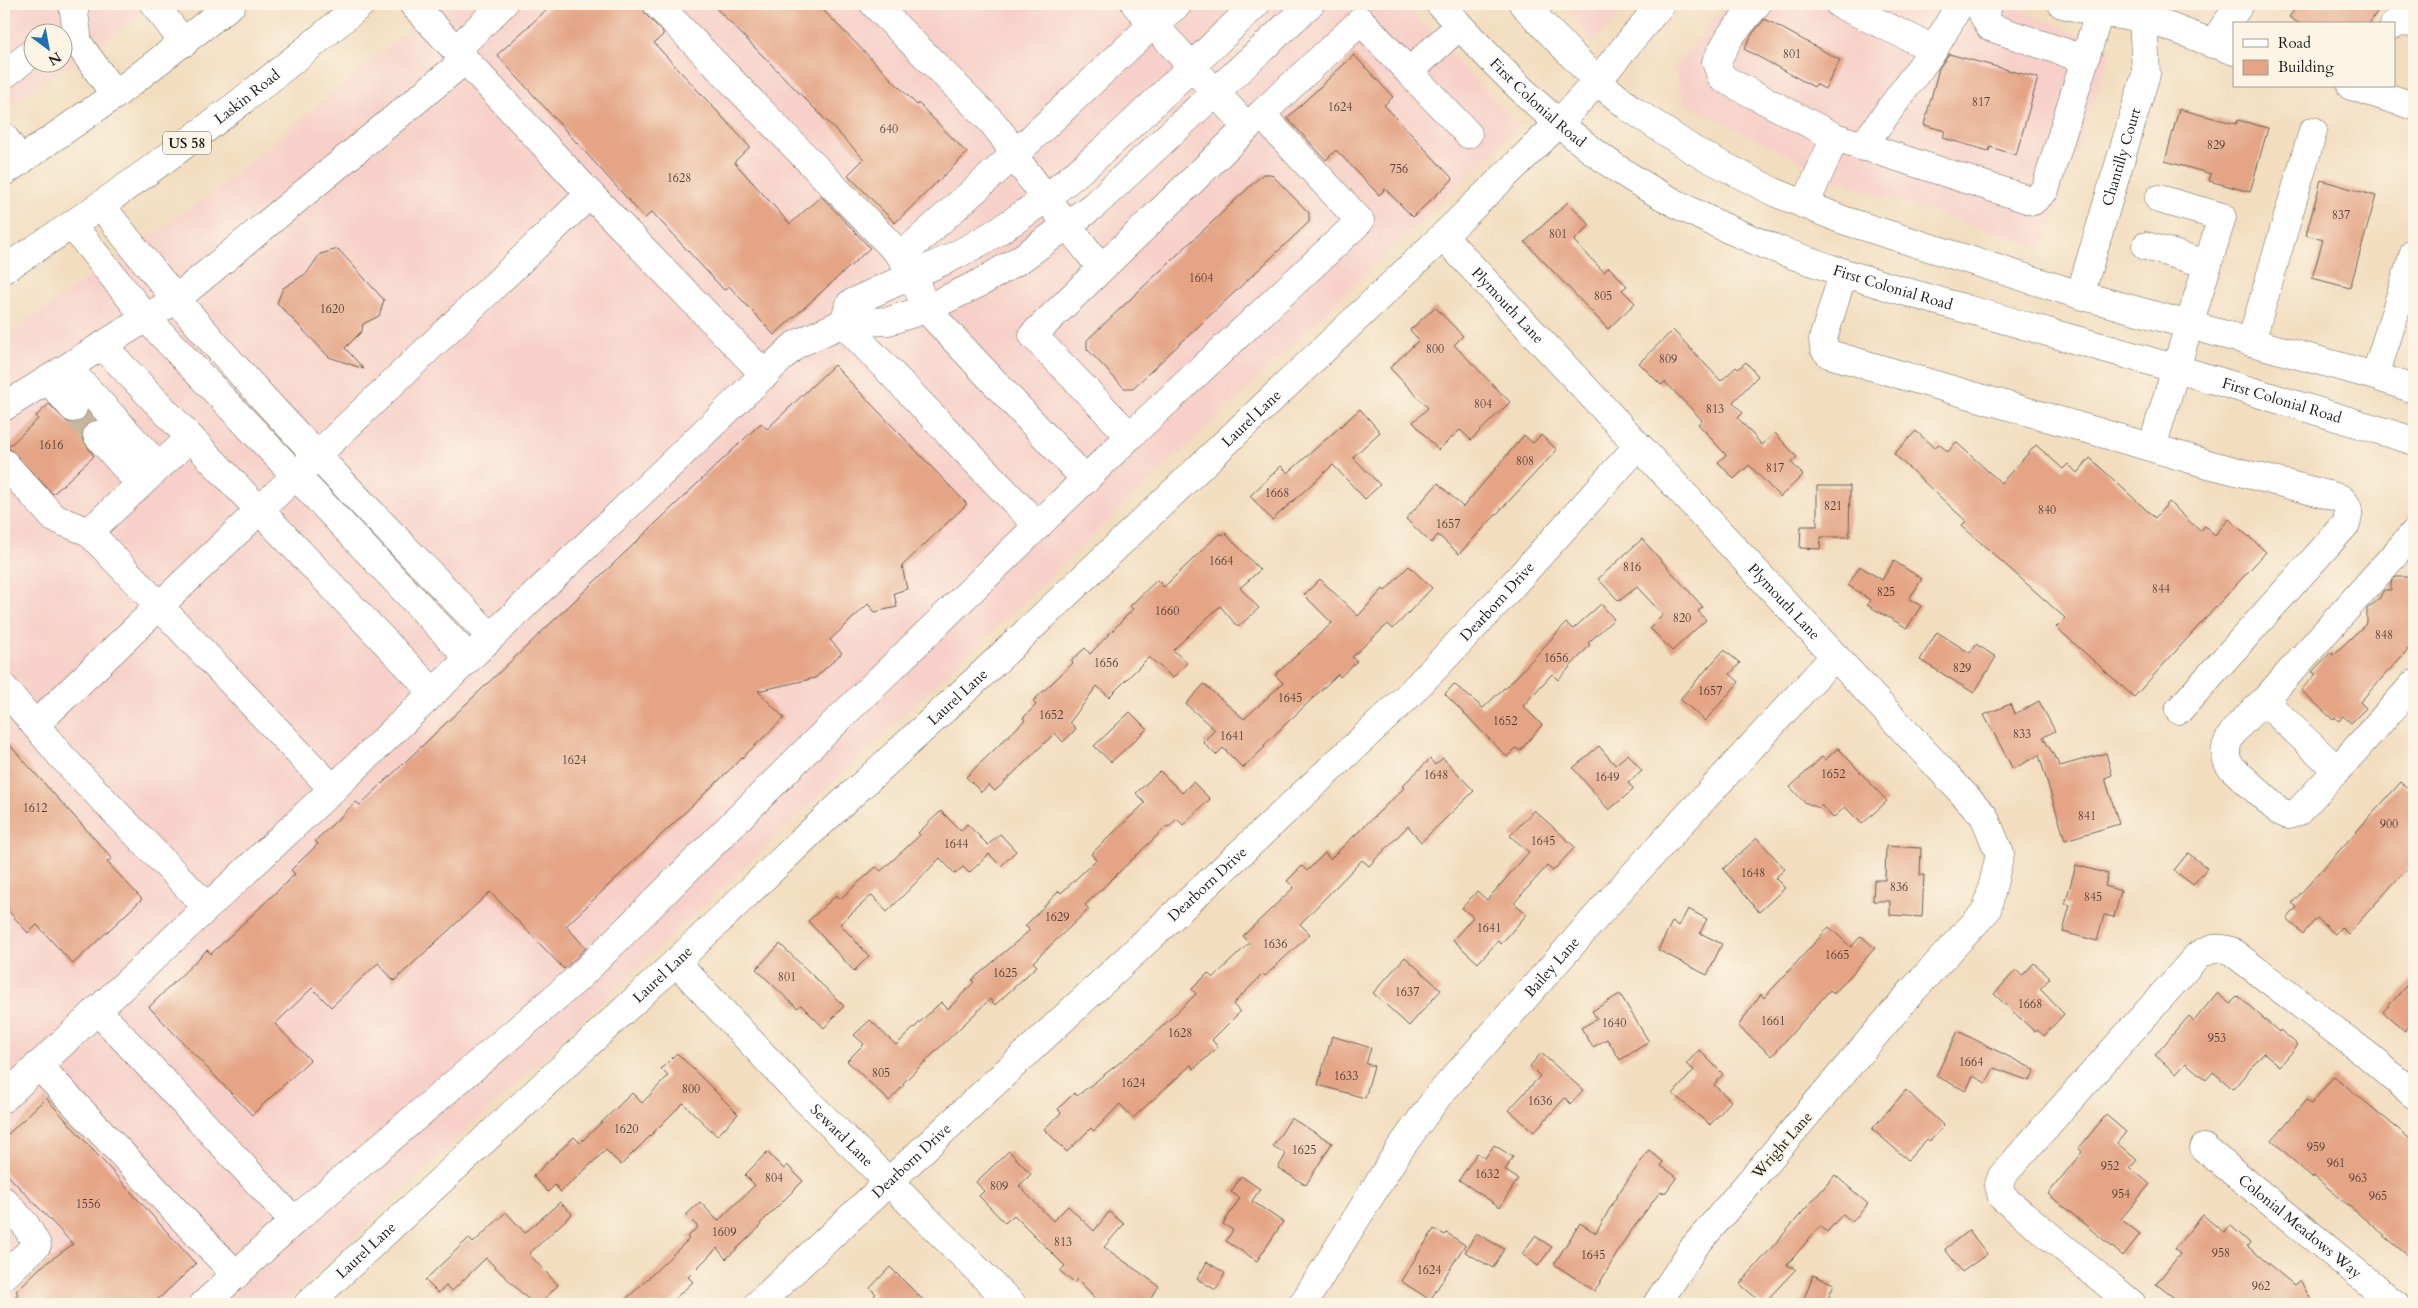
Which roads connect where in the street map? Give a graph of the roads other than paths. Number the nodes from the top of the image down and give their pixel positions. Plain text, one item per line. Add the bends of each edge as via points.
1 (154, 4) edge
2 (232, 4) edge
3 (361, 4) edge
4 (413, 4) edge
5 (503, 4) edge
6 (658, 4) edge
7 (874, 4) edge
8 (1135, 4) edge
9 (1178, 4) edge
10 (1256, 4) edge
11 (1310, 4) edge
12 (1440, 4) edge
13 (1523, 4) edge
14 (1660, 4) edge
15 (1757, 4) edge
16 (1839, 4) edge
17 (1960, 4) edge
18 (1989, 4) edge
19 (2062, 4) edge
20 (2240, 4) edge
21 (2145, 10) edge
22 (2099, 13) junction
23 (68, 19) edge
24 (2233, 22) edge
25 (2233, 22) edge
26 (1153, 24) junction
27 (1460, 26) junction
28 (184, 43) junction
29 (2223, 48) edge
30 (1934, 49) junction
31 (461, 55) junction
32 (2084, 59) junction
33 (22, 60) edge
34 (1191, 65) junction
35 (6, 71) edge
36 (1410, 72) junction
37 (1598, 81) junction
38 (2358, 88) edge
39 (1215, 92) junction
40 (115, 94) junction
41 (2414, 106) edge
42 (1254, 120) junction
43 (1558, 123) junction
44 (2313, 132) dead end
45 (1468, 134) dead end
46 (4, 137) edge
47 (1835, 137) junction
48 (1862, 147) junction
49 (1014, 155) junction
50 (13, 166) edge
51 (590, 194) junction
52 (1046, 198) junction
53 (2159, 199) dead end
54 (101, 205) junction
55 (1805, 205) junction
56 (72, 225) junction
57 (1068, 226) junction
58 (1443, 236) junction
59 (2146, 246) dead end
60 (2413, 263) edge
61 (2208, 264) junction
62 (907, 266) junction
63 (1101, 268) junction
64 (4, 270) edge
65 (1843, 274) junction
66 (2080, 295) junction
67 (175, 300) junction
68 (926, 308) junction
69 (147, 319) junction
70 (843, 323) junction
71 (2190, 325) junction
72 (2251, 342) junction
73 (103, 346) junction
74 (2177, 368) junction
75 (58, 374) junction
76 (765, 374) junction
77 (2375, 376) junction
78 (2414, 389) edge
79 (4, 407) edge
80 (72, 408) tunnel mouth
81 (97, 435) tunnel mouth
82 (1130, 436) junction
83 (190, 438) junction
84 (2414, 441) edge
85 (1638, 446) junction
86 (2152, 447) junction
87 (317, 454) junction
88 (4, 463) edge
89 (149, 474) junction
90 (297, 474) junction
91 (1086, 480) junction
92 (259, 510) junction
93 (1038, 526) junction
94 (89, 532) junction
95 (2414, 533) edge
96 (160, 605) junction
97 (491, 637) junction
98 (1834, 657) junction
99 (469, 658) junction
100 (2414, 684) edge
101 (4, 688) edge
102 (433, 692) junction
103 (2264, 701) junction
104 (2179, 710) dead end
105 (35, 724) junction
106 (2337, 770) junction
107 (333, 789) junction
108 (207, 907) junction
109 (676, 962) junction
110 (1914, 990) joint
111 (97, 1010) junction
112 (38, 1065) junction
113 (2414, 1095) edge
114 (4, 1098) edge
115 (2204, 1148) dead end
116 (888, 1183) junction
117 (4, 1201) edge
118 (294, 1221) junction
119 (236, 1275) junction
120 (4, 1276) edge
121 (204, 1304) edge
122 (308, 1304) edge
123 (758, 1304) edge
124 (1012, 1304) edge
125 (1303, 1304) edge
126 (1658, 1304) edge
127 (2132, 1304) edge
128 (2395, 1304) edge

1 - 28 street
2 - 28 street
3 - 54 street, Laskin Road / US 58 via 215,122
4 - 31 street
5 - 31 street
6 - 62 street
7 - 49 street via 992,122
8 - 26 street
9 - 26 street
10 - 34 street
11 - 39 street
12 - 27 street, First Colonial Road
13 - 37 street
14 - 37 street, Laurel Lane
15 - 47 street via 1730,36 1716,62 1722,78
16 - 30 street
17 - 30 street
18 - 32 street via 1983,15 1990,28
19 - 22 street
20 - 25 street
21 - 22 street
21 - 29 street
21 - 66 street, Chantilly Court via 2146,74
22 - 32 street
23 - 40 street via 78,43
24 - 29 street
26 - 34 street
26 - 49 street
27 - 36 street
27 - 43 street, First Colonial Road
28 - 40 street
30 - 48 street
31 - 51 street
31 - 67 street
32 - 48 street via 2045,190 2033,201
33 - 35 street
34 - 39 street
34 - 52 street via 1102,152
36 - 42 street via 1361,21
36 - 45 street
37 - 43 street, Laurel Lane
37 - 55 street via 1647,120 1693,150 1734,173
38 - 41 street
39 - 42 street
39 - 57 street
40 - 50 street
42 - 63 street
42 - 82 street via 1360,221
43 - 58 street, Laurel Lane
43 - 65 street, First Colonial Road via 1617,168 1702,217 1772,249
44 - 72 street
46 - 50 street
47 - 48 street
47 - 55 street
49 - 52 street
49 - 62 street
51 - 76 street
51 - 87 street
52 - 57 street
52 - 62 street via 945,262
53 - 61 street via 2222,217
54 - 56 street, Laskin Road / US 58
54 - 67 street
55 - 66 street
56 - 64 street, Laskin Road / US 58
56 - 69 street
57 - 63 street
57 - 68 street via 978,284
58 - 85 street, Plymouth Lane
58 - 109 street, Laurel Lane
59 - 61 street
60 - 77 street
61 - 71 street
62 - 68 street
62 - 70 street via 881,289 850,304
63 - 82 street via 1033,335
65 - 74 street, First Colonial Road
65 - 86 street via 1823,339 1829,354
66 - 71 street
67 - 69 street
67 - 87 street
68 - 70 street via 889,321
68 - 91 street
69 - 73 street
69 - 90 street
70 - 76 street via 795,345
70 - 93 street
71 - 72 street
71 - 74 street
72 - 77 street
73 - 75 street
73 - 83 street
74 - 84 street, First Colonial Road
74 - 86 street
75 - 79 street
75 - 80 street
75 - 89 street
76 - 97 street
77 - 78 street
81 - 89 street
82 - 91 street
83 - 89 street
83 - 92 street
85 - 98 street, Plymouth Lane
85 - 116 street, Dearborn Drive via 1404,700
86 - 104 street via 2340,498 2346,502 2350,514 2346,524
87 - 90 street
87 - 97 street
88 - 94 street via 54,518
89 - 94 street
90 - 92 street
90 - 99 street
91 - 93 street
92 - 96 street
92 - 102 street
93 - 118 street via 578,978
94 - 96 street
95 - 103 street
96 - 105 street
96 - 107 street
97 - 99 street
98 - 110 street, Plymouth Lane via 1984,816 2000,854 1986,910
98 - 125 street, Bailey Lane via 1626,883 1438,1096 1399,1150
99 - 102 street
100 - 106 street
101 - 105 street
102 - 107 street
103 - 106 street
103 - 106 street via 2231,736 2224,749 2230,766 2279,811 2288,815 2298,812
105 - 108 street via 62,757
107 - 108 street
108 - 111 street
109 - 116 street, Seward Lane
109 - 122 street, Laurel Lane
110 - 126 street, Wright Lane via 1694,1247
111 - 112 street
111 - 118 street
112 - 114 street
112 - 119 street
113 - 127 street via 2231,951 2210,949 2198,955 2002,1176 1999,1185 2002,1197
115 - 128 street, Colonial Meadows Way
116 - 123 street, Dearborn Drive
116 - 124 street, Seward Lane
117 - 120 street via 26,1224 37,1245
118 - 119 street
119 - 121 street

